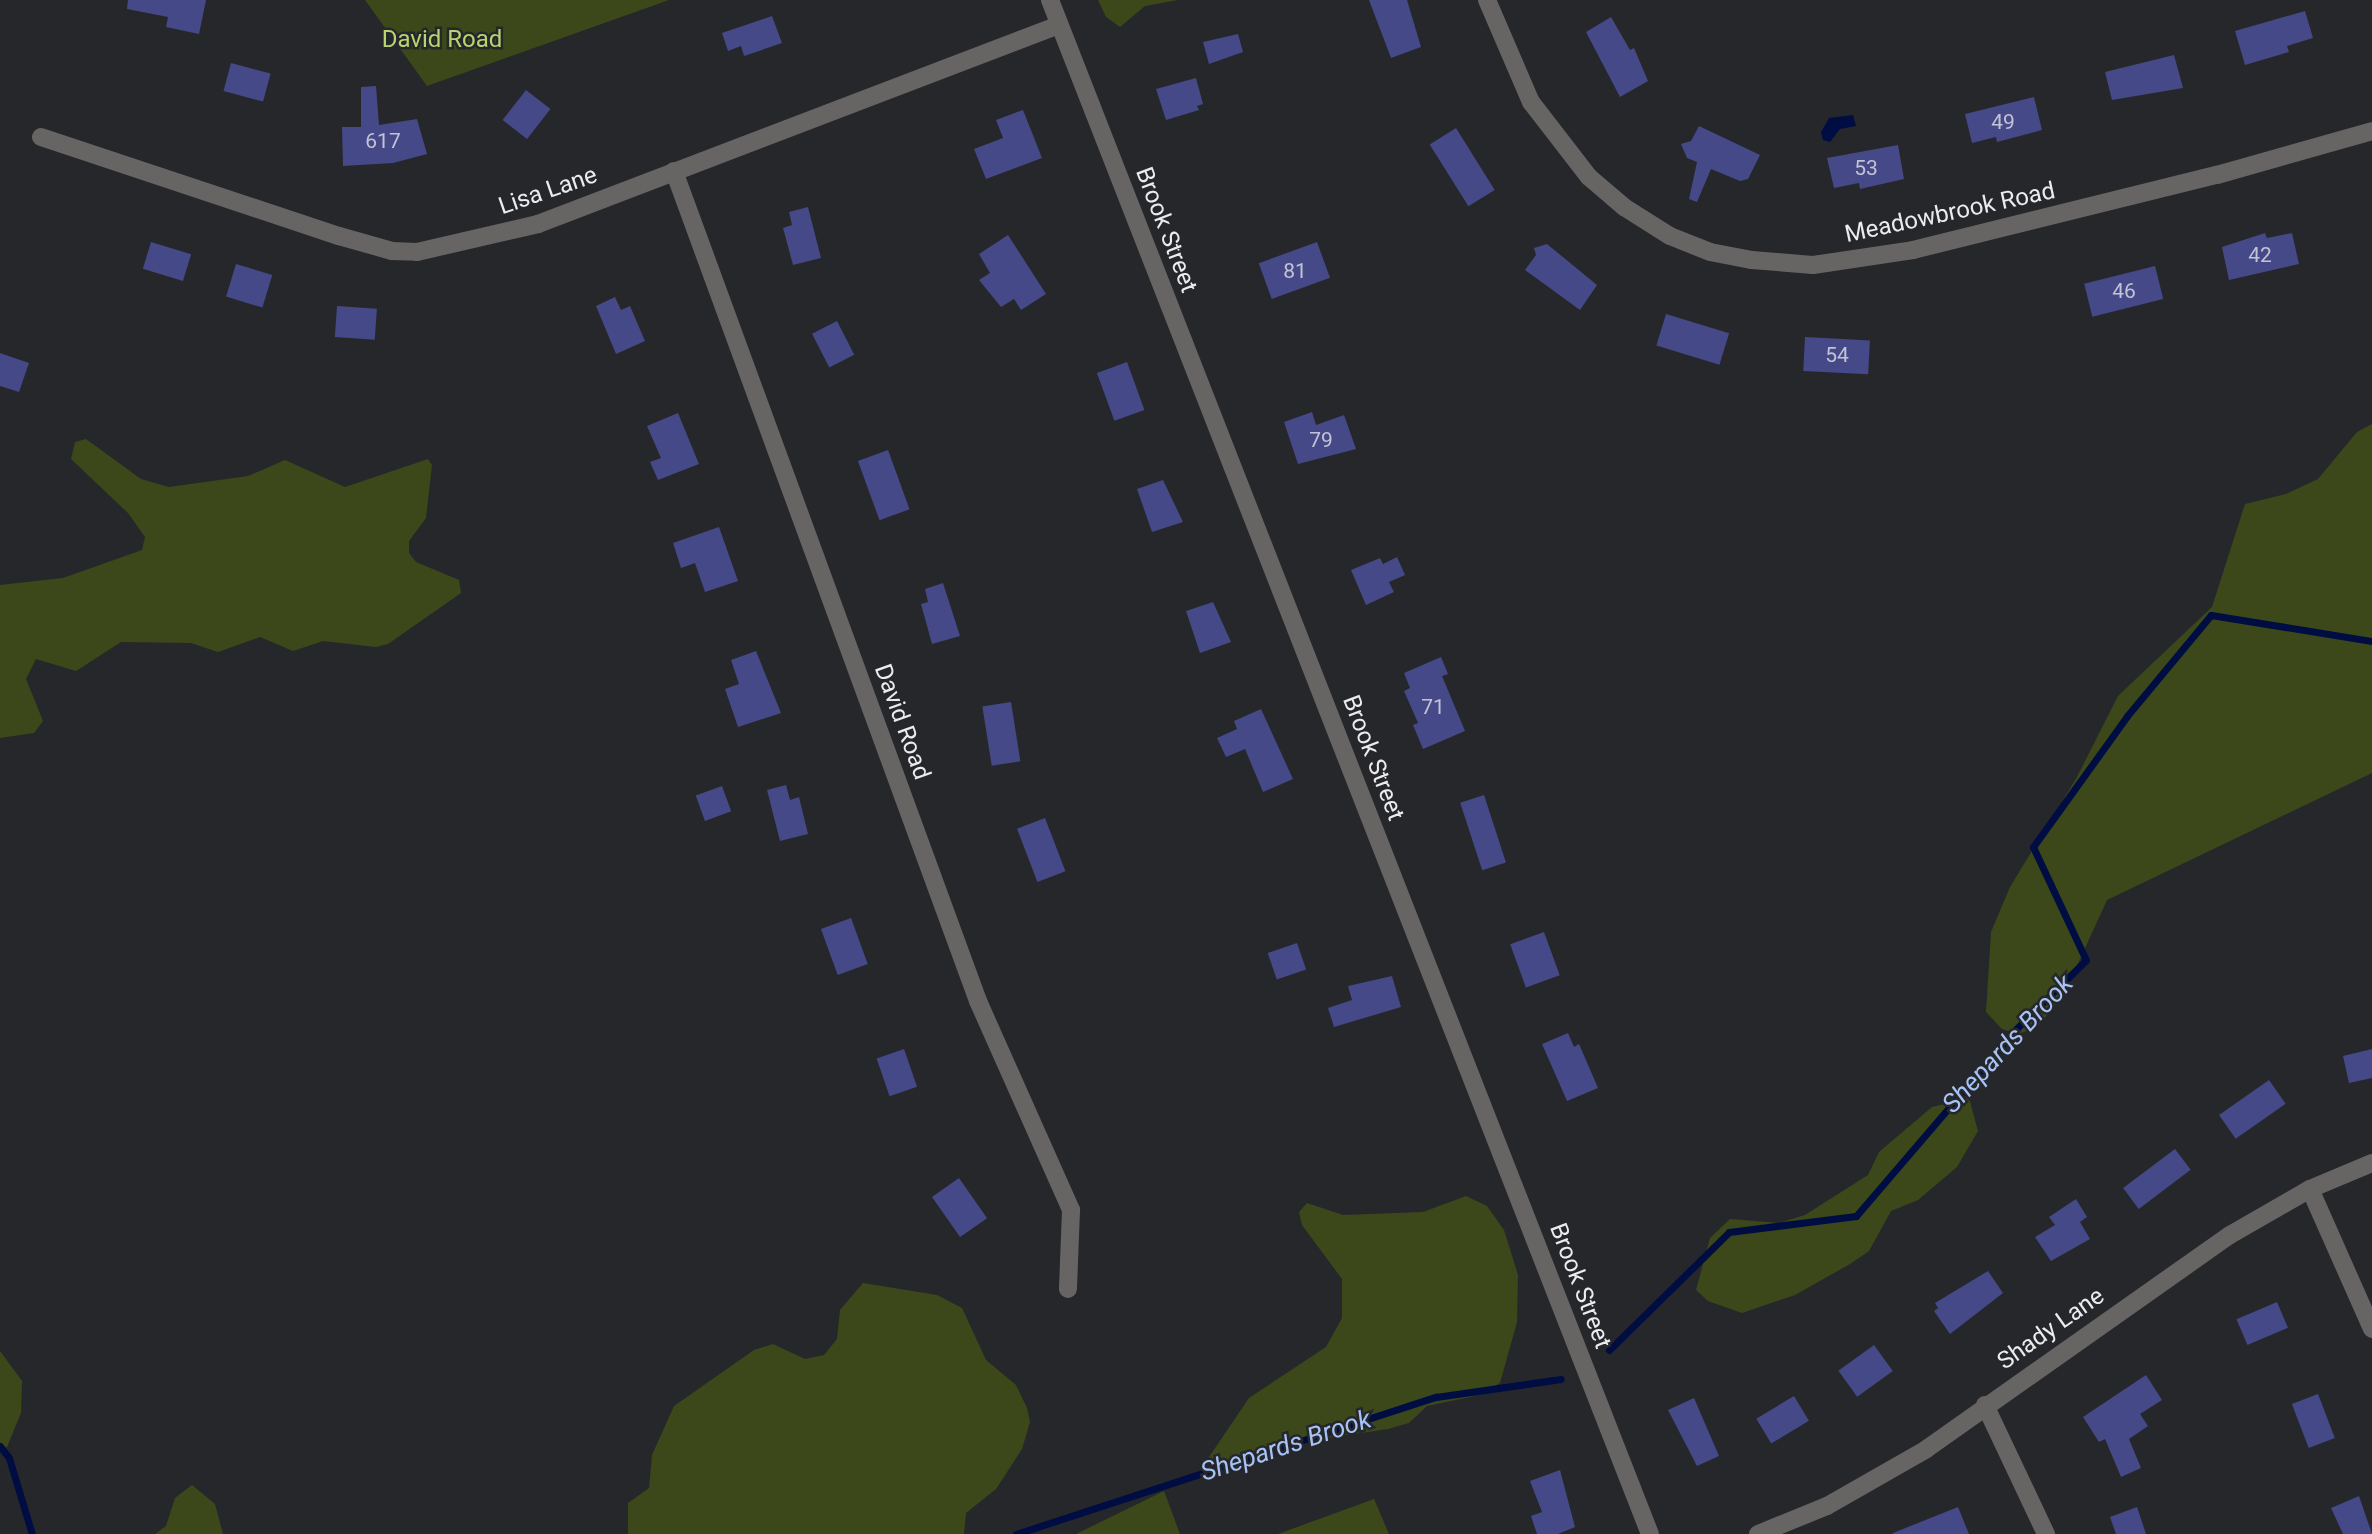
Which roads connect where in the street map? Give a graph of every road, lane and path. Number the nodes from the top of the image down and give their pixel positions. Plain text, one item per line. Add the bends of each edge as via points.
1 (1049, 0) edge
2 (1487, 0) edge
3 (1059, 25) junction
4 (2372, 131) edge
5 (41, 137) dead end
6 (674, 171) junction
7 (2372, 1163) edge
8 (2310, 1189) junction
9 (1068, 1289) dead end
10 (2372, 1329) edge
11 (1985, 1405) junction
12 (1650, 1534) edge
13 (1758, 1534) edge
14 (2046, 1534) edge

1 - 3 street, Brook Street
2 - 4 street, Meadowbrook Road via 1531,102 1589,177 1624,207 1670,236 1710,252 1752,260 1813,265 1913,250 2217,175
3 - 6 street, Lisa Lane
3 - 12 street, Brook Street
5 - 6 street, Lisa Lane via 392,251 445,248 538,224
6 - 9 street, David Road via 978,1000 1071,1210
7 - 8 street, Shady Lane
8 - 10 street
8 - 11 street, Shady Lane via 2230,1235
11 - 13 street, Shady Lane via 1925,1450 1838,1500
11 - 14 street

